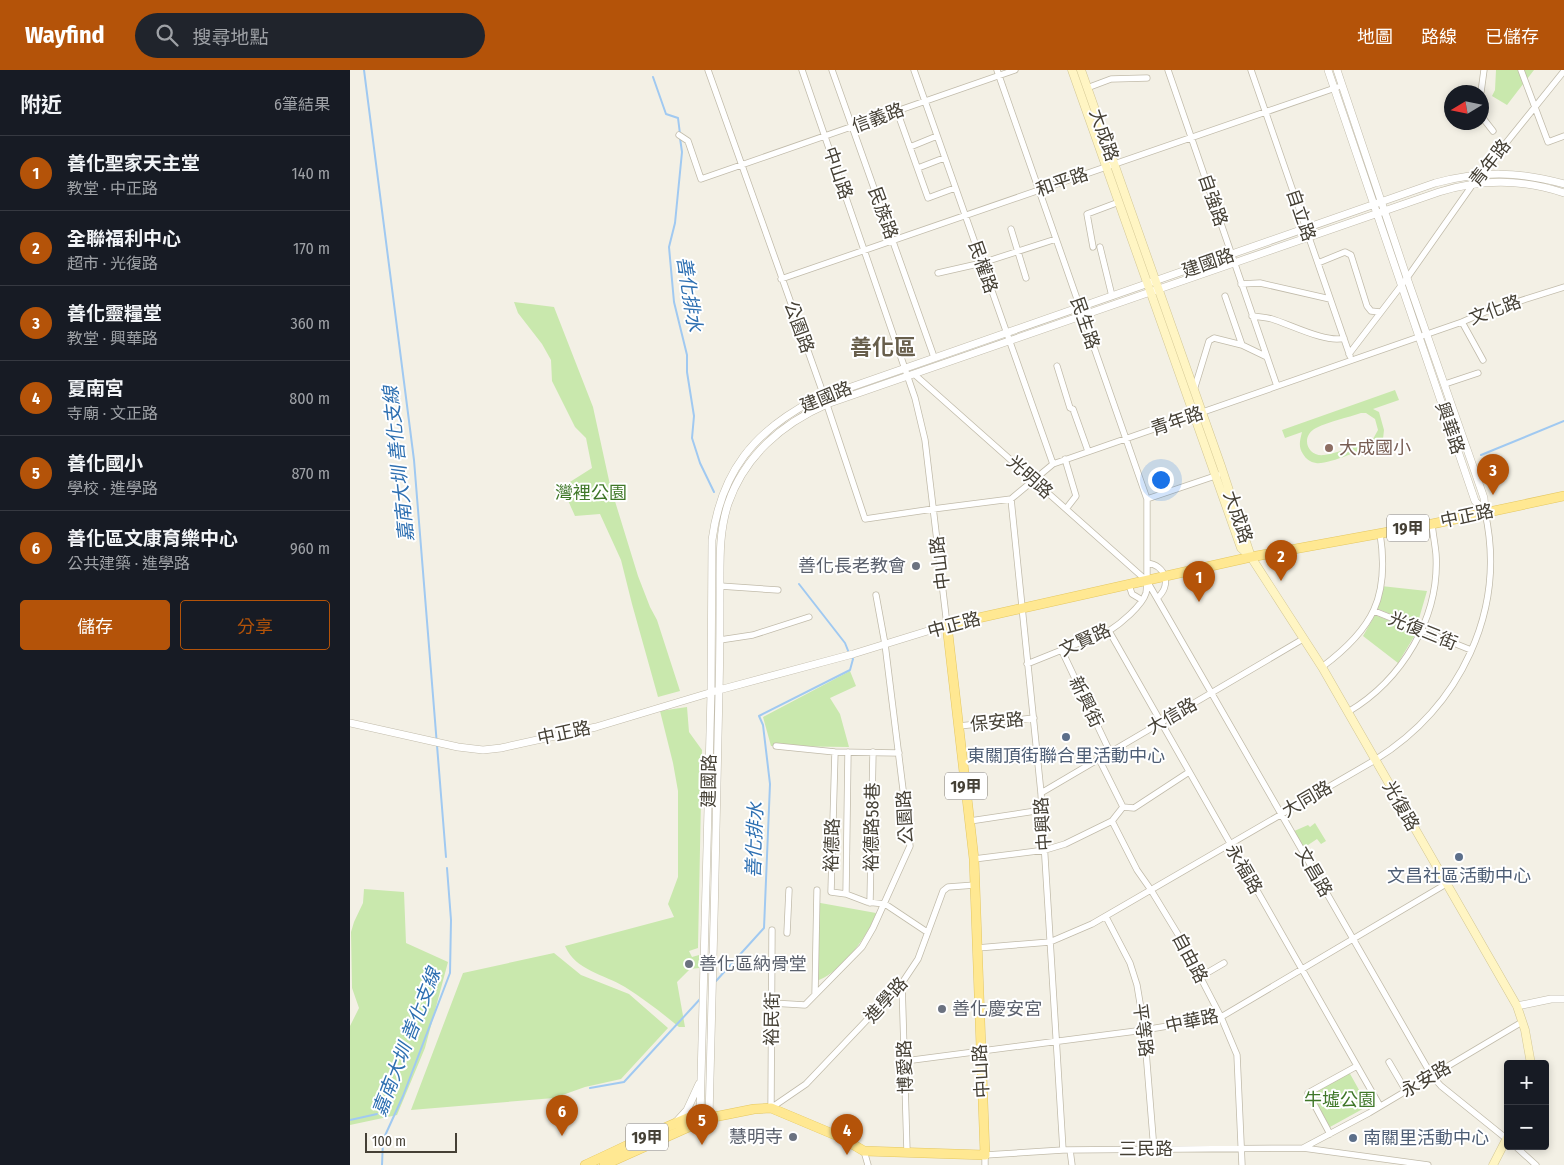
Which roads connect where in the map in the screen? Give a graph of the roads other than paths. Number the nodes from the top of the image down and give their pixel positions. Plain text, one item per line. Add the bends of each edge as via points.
1 (708, 70) edge
2 (802, 70) edge
3 (832, 70) edge
4 (914, 70) edge
5 (1015, 70) edge
6 (1072, 70) edge
7 (1081, 70) edge
8 (1168, 70) edge
9 (1251, 70) edge
10 (1328, 70) edge
11 (1337, 70) edge
12 (1484, 70) edge
13 (1521, 70) edge
14 (1564, 71) edge
15 (998, 73) edge
16 (1147, 78) dead end
17 (1342, 85) junction
18 (1482, 85) edge
19 (1088, 88) junction
20 (1334, 88) junction
21 (924, 101) junction
22 (1534, 107) junction
23 (897, 111) junction
24 (1265, 112) junction
25 (1489, 126) edge
26 (852, 127) junction
27 (1493, 131) dead end
28 (679, 135) dead end
29 (825, 136) junction
30 (937, 136) junction
31 (1564, 136) edge
32 (1191, 137) junction
33 (910, 147) junction
34 (944, 158) junction
35 (742, 165) junction
36 (1110, 165) junction
37 (918, 168) junction
38 (1480, 175) junction
39 (1473, 184) junction
40 (1564, 184) edge
41 (955, 188) junction
42 (1039, 190) junction
43 (1564, 193) edge
44 (1381, 201) junction
45 (1119, 202) junction
46 (1373, 204) junction
47 (1384, 210) junction
48 (1376, 213) junction
49 (965, 216) junction
50 (1011, 229) dead end
51 (1306, 229) junction
52 (1309, 237) junction
53 (1056, 239) junction
54 (893, 240) junction
55 (1092, 247) dead end
56 (1100, 247) dead end
57 (864, 250) junction
58 (1018, 252) junction
59 (1232, 255) junction
60 (982, 263) junction
61 (1234, 263) junction
62 (1318, 263) junction
63 (938, 273) dead end
64 (1026, 278) dead end
65 (1407, 278) junction
66 (781, 279) junction
67 (1152, 282) junction
68 (1241, 284) junction
69 (1402, 284) junction
70 (1564, 287) edge
71 (1155, 292) junction
72 (1112, 296) junction
73 (1225, 296) dead end
74 (1330, 299) junction
75 (1080, 307) junction
76 (1380, 312) junction
77 (1252, 316) junction
78 (1083, 317) junction
79 (1462, 322) junction
80 (1006, 332) junction
81 (1423, 336) junction
82 (1344, 338) junction
83 (1010, 342) junction
84 (1242, 345) junction
85 (934, 357) junction
86 (1266, 357) junction
87 (1350, 357) junction
88 (1483, 360) dead end
89 (1057, 366) dead end
90 (905, 367) junction
91 (1478, 373) dead end
92 (911, 375) junction
93 (1445, 384) junction
94 (1277, 386) junction
95 (1194, 390) junction
96 (824, 396) junction
97 (827, 404) junction
98 (1198, 414) junction
99 (1126, 439) junction
100 (1088, 451) junction
101 (1065, 459) junction
102 (1053, 464) junction
103 (1219, 474) junction
104 (1033, 480) junction
105 (1564, 496) edge
106 (1011, 499) junction
107 (1147, 500) junction
108 (933, 508) junction
109 (1066, 509) junction
110 (1485, 512) junction
111 (1432, 524) junction
112 (1380, 533) junction
113 (1251, 558) junction
114 (1147, 564) junction
115 (1165, 577) junction
116 (1146, 581) junction
117 (1129, 585) junction
118 (720, 586) junction
119 (778, 590) dead end
120 (876, 595) dead end
121 (1157, 598) junction
122 (1142, 600) junction
123 (1022, 608) junction
124 (1374, 611) junction
125 (809, 617) dead end
126 (947, 625) junction
127 (1422, 630) junction
128 (1109, 631) junction
129 (1303, 639) junction
130 (720, 640) junction
131 (885, 644) junction
132 (1471, 650) junction
133 (1062, 651) junction
134 (1028, 664) junction
135 (1322, 668) junction
136 (719, 690) junction
137 (711, 693) junction
138 (1211, 693) junction
139 (1348, 712) junction
140 (1034, 718) junction
141 (350, 723) edge
142 (1161, 723) junction
143 (959, 726) junction
144 (776, 746) dead end
145 (835, 752) junction
146 (848, 752) junction
147 (873, 752) junction
148 (1110, 752) junction
149 (900, 753) junction
150 (1099, 759) junction
151 (1375, 760) junction
152 (1189, 772) junction
153 (1041, 793) junction
154 (1123, 807) junction
155 (1042, 810) junction
156 (1281, 814) junction
157 (970, 821) junction
158 (1112, 821) junction
159 (1231, 845) junction
160 (1045, 850) junction
161 (974, 859) junction
162 (1446, 884) junction
163 (975, 885) junction
164 (789, 890) dead end
165 (817, 890) dead end
166 (1151, 890) junction
167 (846, 894) junction
168 (870, 903) junction
169 (884, 904) junction
170 (1106, 917) junction
171 (772, 930) dead end
172 (927, 932) junction
173 (787, 933) dead end
174 (1353, 939) junction
175 (1050, 942) junction
176 (977, 948) junction
177 (1224, 964) dead end
178 (1302, 969) junction
179 (1200, 977) junction
180 (902, 983) junction
181 (816, 994) junction
182 (1564, 999) edge
183 (772, 1004) junction
184 (1516, 1006) junction
185 (1221, 1017) junction
186 (1522, 1022) junction
187 (1144, 1030) junction
188 (1056, 1042) junction
189 (980, 1051) junction
190 (1531, 1060) edge
191 (905, 1061) junction
192 (1389, 1062) dead end
193 (1357, 1066) junction
194 (1432, 1076) junction
195 (701, 1079) junction
196 (1406, 1090) junction
197 (1380, 1106) junction
198 (771, 1108) junction
199 (703, 1118) junction
200 (674, 1123) junction
201 (1330, 1134) junction
202 (1504, 1137) edge
203 (1504, 1145) edge
204 (1303, 1148) junction
205 (1242, 1149) junction
206 (1066, 1150) junction
207 (1154, 1150) junction
208 (1519, 1150) edge
209 (864, 1151) junction
210 (908, 1151) junction
211 (985, 1155) junction
212 (585, 1165) edge
213 (604, 1165) edge
214 (868, 1165) edge
215 (985, 1165) edge
216 (1072, 1165) edge
217 (1242, 1165) edge
218 (1428, 1165) edge
219 (1493, 1165) edge
220 (1536, 1165) edge

1 - 35 street, 公園路
2 - 29 street, 中山路
3 - 26 street, 民族路
4 - 21 street, 民權路
5 - 15 street, 信義路
6 - 36 main road, 大成路
7 - 19 main road, 大成路
8 - 32 street, 自強路
9 - 24 street, 自立路
10 - 20 street, 興華路
11 - 17 street, 興華路
12 - 18 street
13 - 22 street
14 - 22 street, 青年路
15 - 21 street, 信義路
15 - 42 street, 民生路
16 - 19 street via 1111,79
17 - 20 street, 和平路
17 - 44 street, 興華路
19 - 36 main road, 大成路
20 - 24 street, 和平路
20 - 46 street, 興華路
21 - 23 street, 信義路
21 - 30 street, 民權路
22 - 31 street via 1548,142
22 - 38 street, 青年路
23 - 26 street, 信義路
23 - 33 street
24 - 32 street, 和平路
24 - 51 street, 自立路
25 - 27 street
26 - 29 street, 信義路
26 - 54 street, 民族路
28 - 35 street, 信義路 via 688,141 701,179
29 - 35 street, 信義路
29 - 57 street, 中山路
30 - 33 street
30 - 34 street, 民權路
32 - 36 street, 和平路
32 - 59 street, 自強路
33 - 37 street
34 - 37 street
34 - 41 street, 民權路
35 - 66 street, 公園路
36 - 42 street, 和平路
36 - 45 main road, 大成路
36 - 67 main road, 大成路
37 - 41 street via 928,198
38 - 39 street, 青年路
38 - 40 street, 建國路 via 1526,175
38 - 44 street, 建國路 via 1442,182
39 - 43 street, 建國路 via 1524,183
39 - 47 street, 建國路
39 - 65 street, 青年路
41 - 49 street, 民權路
42 - 49 street, 和平路
42 - 53 street, 民生路
44 - 46 street, 建國路
44 - 47 street, 興華路
45 - 55 street via 1087,214
45 - 67 main road, 大成路
46 - 48 street, 興華路
46 - 51 street, 建國路
47 - 48 street, 建國路
47 - 65 street, 興華路
48 - 52 street, 建國路
48 - 69 street, 興華路
49 - 54 street, 和平路
49 - 60 street, 民權路
50 - 58 street
51 - 52 street, 自立路
51 - 59 street, 建國路
52 - 61 street, 建國路
52 - 62 street, 自立路
53 - 58 street
53 - 75 street, 民生路
54 - 57 street, 和平路
54 - 85 street, 民族路
56 - 72 street
57 - 66 street, 和平路
57 - 90 street, 中山路
58 - 60 street
58 - 64 street
59 - 61 street, 自強路
59 - 67 street, 建國路
60 - 63 street
60 - 80 street, 民權路
61 - 68 street, 自強路
61 - 71 street, 建國路
62 - 74 street, 自立路
62 - 76 street via 1345,252 1351,255 1367,306 1371,311
65 - 69 street, 青年路
65 - 81 street, 興華路
66 - 96 street, 公園路
67 - 71 main road, 大成路
67 - 72 street, 建國路
68 - 74 street via 1260,283
68 - 77 street, 自強路
69 - 76 street, 青年路
69 - 81 street, 興華路
70 - 79 street, 文化路
71 - 78 street, 建國路
71 - 95 main road, 大成路
71 - 98 main road, 大成路
72 - 75 street, 建國路
73 - 84 street
74 - 82 street, 自立路
75 - 78 street, 民生路
75 - 80 street, 建國路
76 - 87 street, 青年路
77 - 82 street via 1270,318 1312,334 1338,340
77 - 86 street, 自強路
78 - 83 street, 建國路
78 - 99 street, 民生路
79 - 81 street, 文化路
79 - 88 street
80 - 83 street, 民權路
80 - 85 street, 建國路
81 - 87 street, 青年路
81 - 93 street, 興華路
81 - 110 street, 興華路 via 1475,501
82 - 87 street, 自立路
83 - 92 street, 建國路
83 - 102 street, 民權路
84 - 86 street
84 - 95 street via 1214,338
85 - 90 street, 建國路
86 - 94 street, 自強路
87 - 94 street, 青年路
89 - 100 street
90 - 92 street, 中山路
90 - 96 street, 建國路
91 - 93 street
92 - 97 street, 建國路
92 - 104 street, 光明路
92 - 108 street, 中山路 via 925,440
93 - 110 street, 興華路 via 1484,498
94 - 98 street, 青年路
95 - 98 main road, 大成路
96 - 97 street, 公園路
96 - 137 street, 建國路 via 782,418 755,442 720,503 712,540
97 - 108 street, 公園路 via 865,519
97 - 118 street, 建國路 via 769,440 749,464 725,515 720,542
98 - 99 street, 青年路
98 - 103 main road, 大成路
99 - 100 street, 青年路
99 - 107 street, 民生路
100 - 101 street, 青年路
101 - 102 street, 青年路
101 - 109 street via 1076,496
102 - 104 street, 青年路
103 - 107 street
103 - 113 main road, 大成路
104 - 106 street, 青年路
104 - 109 street, 光明路
105 - 110 main road, 中正路 / 19甲
106 - 108 street
106 - 123 street, 中興路
107 - 114 street, 民生路
108 - 126 street, 中山路
109 - 116 street, 光明路
110 - 111 main road, 中正路 / 19甲
110 - 132 street, 大同路 via 1490,546 1489,583 1484,612
111 - 112 main road, 中正路 / 19甲
111 - 127 street via 1435,573
112 - 113 main road, 中正路 / 19甲
112 - 124 street via 1384,568
113 - 115 main road, 中正路 / 19甲
113 - 129 main road, 光復路
114 - 115 street via 1158,567
114 - 116 street, 民生路
115 - 116 main road, 中正路 / 19甲
115 - 121 street via 1165,588
116 - 117 main road, 中正路 / 19甲
116 - 121 street, 文昌路
116 - 122 street
117 - 122 street via 1132,594
117 - 123 main road, 中正路 / 19甲
118 - 119 street
118 - 130 street, 建國路
120 - 131 street, 公園路
121 - 138 street, 文昌路
122 - 128 street, 文賢路
123 - 126 main road, 中正路 / 19甲
123 - 134 street, 中興路
124 - 127 street, 光復三街
124 - 135 street via 1354,641
125 - 130 street via 753,635
126 - 131 street, 中正路
126 - 143 main road, 中山路 / 19甲
127 - 132 street, 光復三街
127 - 139 street via 1392,677
128 - 133 street, 文賢路
128 - 142 street, 永福路
129 - 135 main road, 光復路
129 - 138 street, 大信路
130 - 136 street, 建國路
131 - 136 street, 中正路
131 - 149 street, 公園路
132 - 151 street, 大同路 via 1457,680 1433,712
133 - 134 street, 文賢路
133 - 148 street, 新興街
134 - 140 street, 中興路
135 - 139 main road, 光復路
136 - 137 street, 中正路
136 - 199 street, 建國路 via 712,989
137 - 141 street, 中正路 via 596,727 483,750 430,742
137 - 195 street, 建國路
138 - 142 street, 大信路
138 - 156 street, 文昌路
139 - 151 main road, 光復路
140 - 143 street, 保安路
140 - 153 street, 中興路
142 - 148 street, 大信路
142 - 152 street, 永福路
143 - 157 main road, 中山路 / 19甲
144 - 145 street
145 - 146 street
145 - 167 street, 裕德路 via 830,892
146 - 147 street
146 - 167 street
147 - 149 street
147 - 168 street, 裕德路58巷
148 - 150 street, 大信路
149 - 169 street, 公園路 via 910,846
150 - 153 street, 大信路
150 - 154 street
151 - 156 street, 大同路
151 - 162 main road, 光復路
152 - 154 street via 1134,808
152 - 159 street, 永福路
153 - 155 street, 中興路
154 - 158 street
155 - 157 street
155 - 160 street, 中興路
156 - 159 street, 大同路
156 - 174 street, 文昌路
157 - 161 main road, 中山路 / 19甲
158 - 160 street
158 - 166 street, 自由路
159 - 166 street, 大同路
159 - 178 street, 永福路
160 - 161 street
160 - 175 street, 中興路
161 - 163 main road, 中山路 / 19甲
162 - 174 street, 中華路
162 - 184 main road, 光復路
163 - 172 street, 進學路 via 948,887 943,891
163 - 176 main road, 中山路 / 19甲
164 - 173 street
165 - 181 street
166 - 170 street, 大同路
166 - 179 street, 自由路
167 - 168 street, 裕德路
168 - 169 street, 裕德路
169 - 172 street, 裕德路
169 - 181 street, 公園路 via 862,947
170 - 175 street, 大同路
170 - 187 street, 平等路 via 1137,985
171 - 183 street, 裕民街
172 - 180 street, 進學路 via 918,959
174 - 178 street, 中華路
174 - 194 street, 文昌路
175 - 176 street, 大同路
175 - 188 street, 中興路
176 - 189 main road, 中山路 / 19甲
177 - 179 street
178 - 185 street, 中華路
178 - 193 street, 永福路
179 - 185 street, 自由路
180 - 191 street, 博愛路
180 - 198 street, 進學路 via 806,1084
181 - 183 street, 公園路 via 805,1005
182 - 184 street via 1551,998
183 - 198 street, 裕民街
184 - 186 main road, 光復路
185 - 187 street, 中華路
185 - 205 street, 自由路 via 1237,1055
186 - 190 main road, 光復路
186 - 194 street, 永安路
187 - 188 street, 中華路
187 - 207 street, 平等路
188 - 189 street, 中華路
188 - 206 street, 中興路
189 - 191 street, 中華路
189 - 211 main road, 中山路 / 19甲
191 - 210 street, 博愛路
192 - 196 street
193 - 197 street, 永福路
193 - 201 street via 1308,1093
194 - 196 street, 永安路
194 - 202 street, 文昌路
195 - 199 street, 建國路
195 - 200 street via 687,1110
196 - 197 street, 永安路
197 - 201 street, 永安路
198 - 199 main road, 19甲
198 - 209 main road, 19甲 via 840,1137
199 - 200 main road, 19甲
199 - 213 main road, 19甲
200 - 212 main road, 19甲
201 - 204 street, 永安路
203 - 219 main road
204 - 205 street, 三民路
204 - 218 street, 三民路
205 - 207 street, 三民路
205 - 217 street, 自由路
206 - 207 street, 三民路
206 - 211 street, 三民路
206 - 216 street, 中興路
208 - 220 street
209 - 210 main road, 三民路
209 - 214 street
210 - 211 main road, 三民路
211 - 215 street, 中山路

